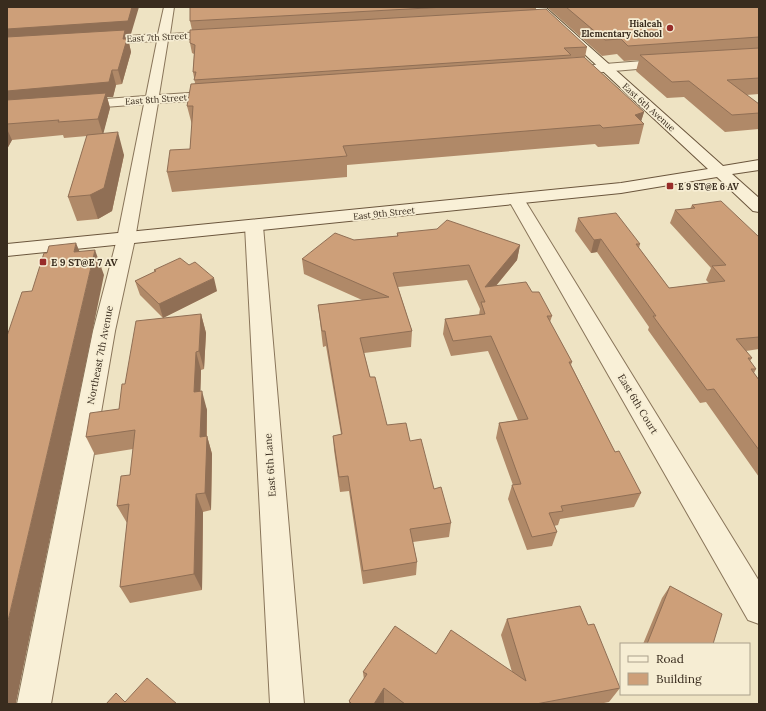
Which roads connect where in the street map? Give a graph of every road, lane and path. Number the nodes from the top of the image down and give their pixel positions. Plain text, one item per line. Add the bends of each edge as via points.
1 (169, 7) edge
2 (543, 10) edge
3 (531, 15) edge
4 (228, 33) edge
5 (164, 37) junction
6 (85, 42) edge
7 (682, 62) edge
8 (605, 68) junction
9 (558, 71) edge
10 (232, 94) edge
11 (153, 99) junction
12 (68, 106) edge
13 (759, 165) edge
14 (721, 172) junction
15 (516, 199) junction
16 (759, 207) edge
17 (254, 226) junction
18 (126, 239) junction
19 (7, 250) edge
20 (759, 609) edge
21 (34, 704) edge
22 (287, 704) edge

1 - 5 street, Northeast 7th Avenue
2 - 3 street
2 - 8 street, East 6th Avenue
4 - 5 street, East 7th Street
5 - 6 street, East 7th Street
5 - 11 street, Northeast 7th Avenue
7 - 8 street
8 - 9 street
8 - 14 street, East 6th Avenue
10 - 11 street, East 8th Street
11 - 12 street, East 8th Street
11 - 18 street, Northeast 7th Avenue
13 - 14 street, East 9th Street
14 - 15 street, East 9th Street via 621,188
14 - 16 street, East 6th Avenue
15 - 17 street, East 9th Street
15 - 20 street, East 6th Court
17 - 18 street, East 9th Street
17 - 22 street, East 6th Lane
18 - 19 street, East 9th Street
18 - 21 street, Northeast 7th Avenue via 104,331

